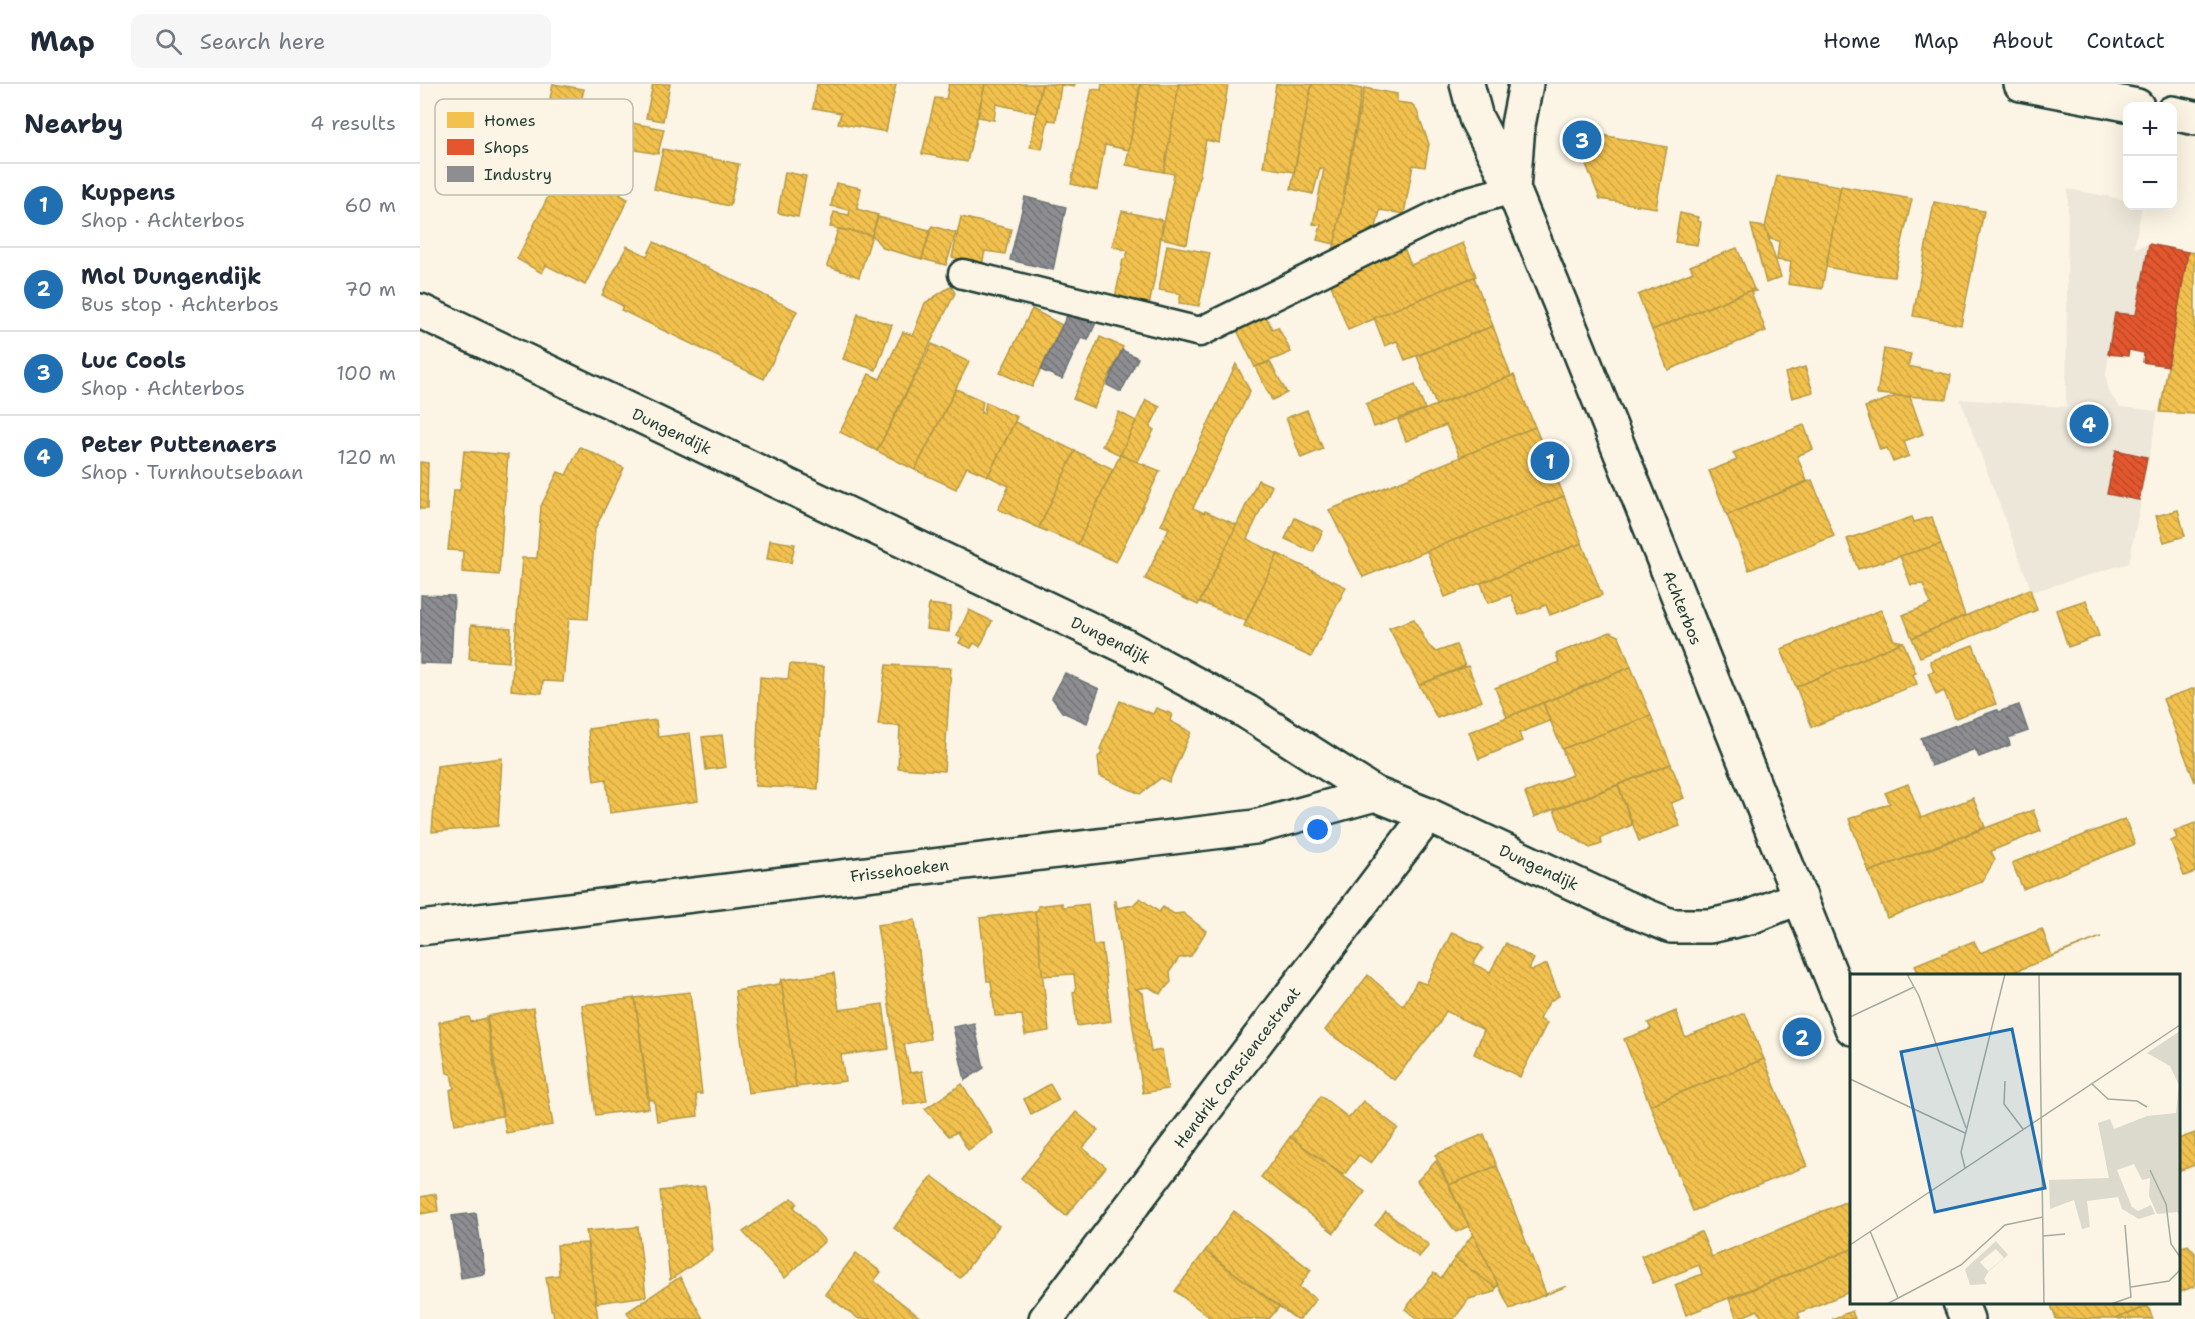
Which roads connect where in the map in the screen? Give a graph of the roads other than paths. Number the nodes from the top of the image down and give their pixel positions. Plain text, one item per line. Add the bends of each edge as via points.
1 (1467, 84) edge
2 (1526, 84) edge
3 (2021, 84) edge
4 (2123, 103) edge
5 (2177, 114) edge
6 (2195, 118) edge
7 (1513, 189) junction
8 (963, 274) dead end
9 (420, 311) edge
10 (1375, 794) junction
11 (1428, 815) junction
12 (1800, 897) junction
13 (420, 928) edge
14 (1850, 1025) edge
15 (1961, 1304) edge
16 (1047, 1319) edge
17 (1967, 1319) edge

1 - 7 street, Achterbos via 1476,118
2 - 7 street, Achterbos
3 - 4 street
5 - 6 street
7 - 8 lane via 1462,203 1200,332
7 - 12 street, Achterbos
9 - 10 street, Dungendijk via 1125,646 1247,712
10 - 11 street, Dungendijk
10 - 13 street, Frissehoeken via 1255,827
11 - 12 street, Dungendijk via 1671,926 1710,926 1750,917
11 - 16 street, Hendrik Consciencestraat
12 - 14 street, Achterbos
15 - 17 street

